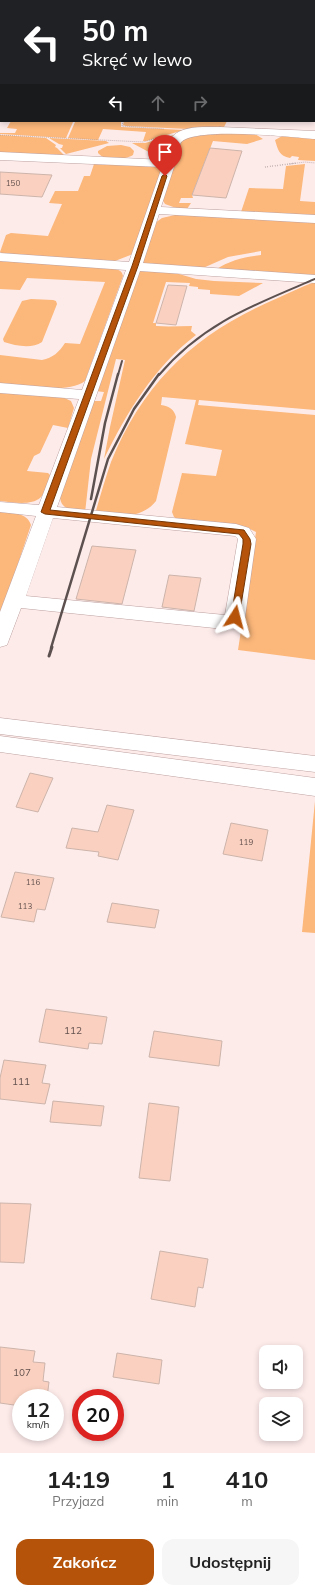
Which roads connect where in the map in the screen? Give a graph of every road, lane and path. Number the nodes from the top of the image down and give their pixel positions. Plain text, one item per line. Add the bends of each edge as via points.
1 (123, 122) edge
2 (165, 129) dead end
3 (0, 135) edge
4 (315, 136) edge
5 (158, 138) dead end
6 (0, 156) edge
7 (315, 163) edge
8 (169, 164) junction
9 (265, 167) dead end
10 (153, 210) junction
11 (315, 219) edge
12 (0, 257) edge
13 (135, 266) junction
14 (315, 279) edge
15 (0, 388) edge
16 (87, 395) junction
17 (0, 507) edge
18 (45, 512) junction
19 (14, 601) junction
20 (0, 640) edge
21 (0, 726) edge
22 (0, 744) edge
23 (315, 764) edge
24 (315, 787) edge

1 - 2 path via 122,126
3 - 5 path via 144,142
4 - 8 street via 195,131 182,134 177,139
6 - 8 street
7 - 9 path
8 - 10 street
10 - 11 street
10 - 13 street
12 - 13 street
13 - 14 street
13 - 16 street
15 - 16 street
16 - 18 street
17 - 18 street
18 - 19 street
18 - 19 street via 242,532 247,544 235,617 224,622
19 - 20 street
21 - 23 street
22 - 24 street

